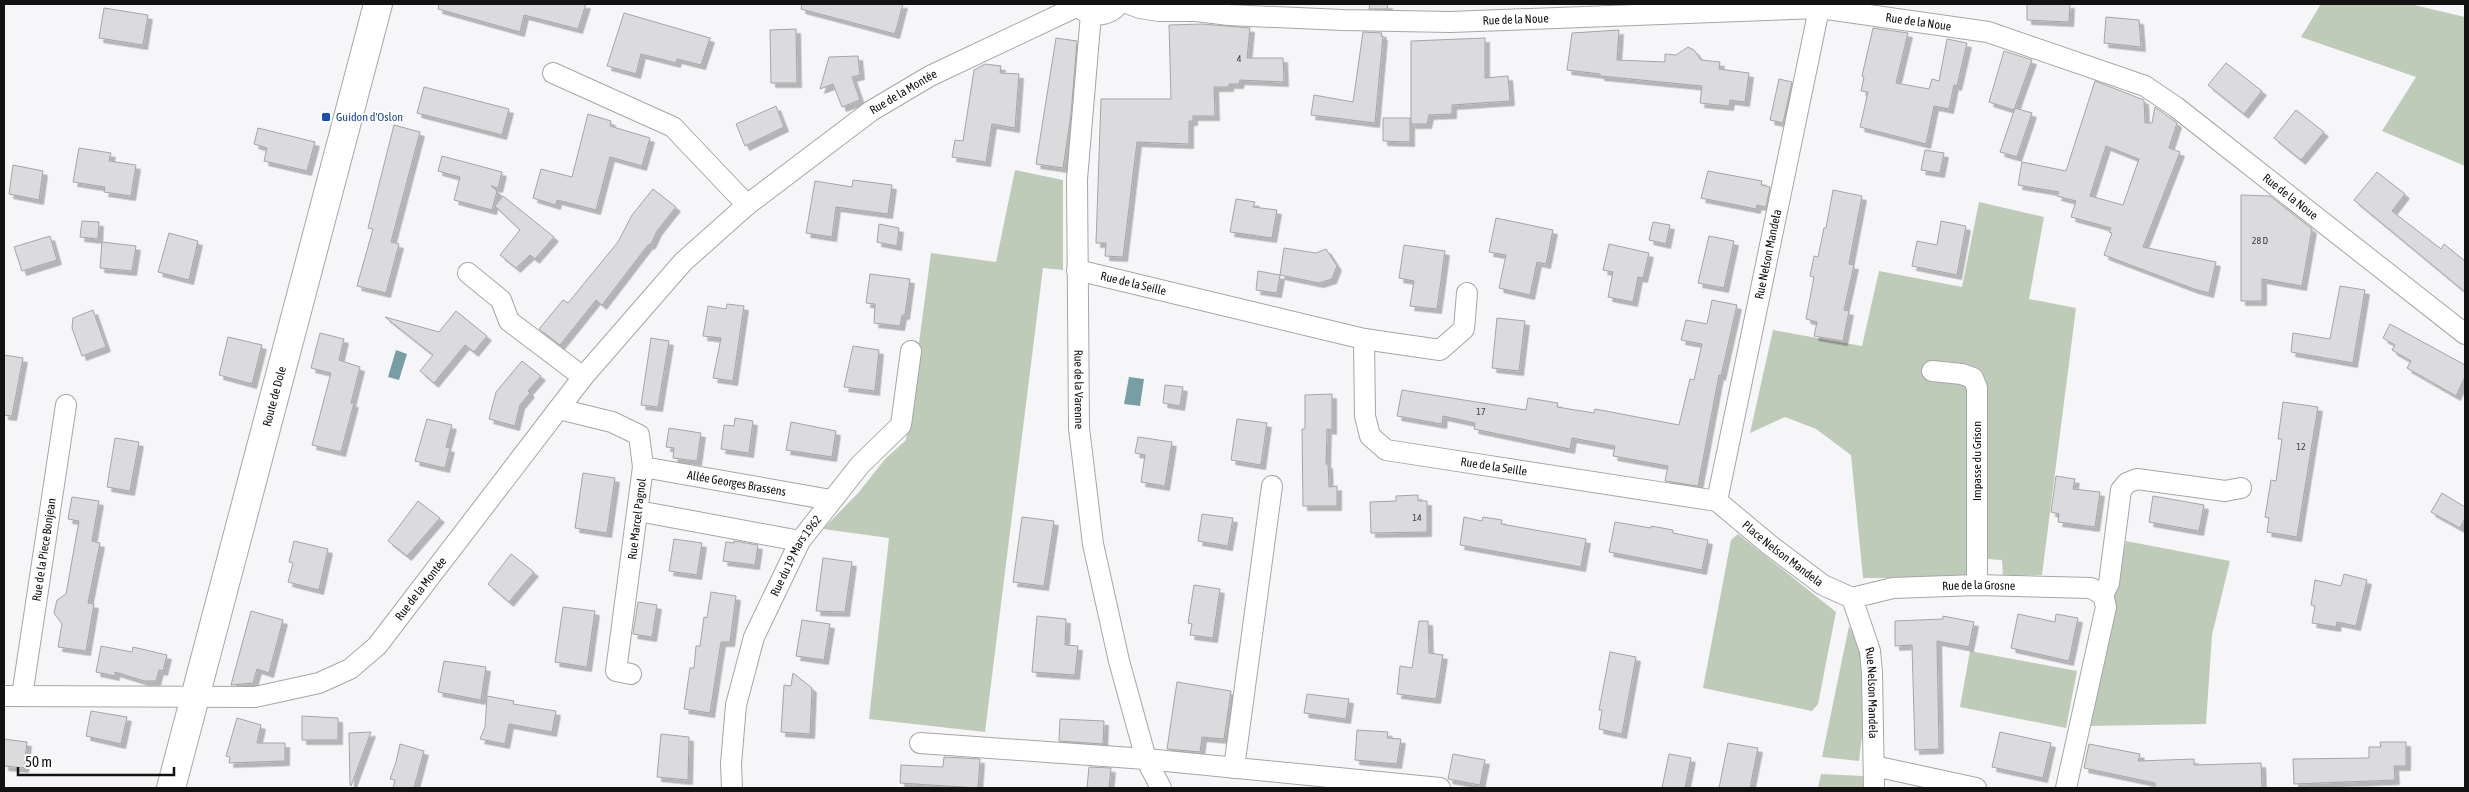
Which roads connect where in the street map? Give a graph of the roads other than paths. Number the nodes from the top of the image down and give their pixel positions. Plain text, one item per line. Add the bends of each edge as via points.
1 (378, 4) edge
2 (1119, 4) edge
3 (1130, 4) edge
4 (1820, 6) edge
5 (1082, 8) edge
6 (553, 73) dead end
7 (747, 205) junction
8 (1077, 270) junction
9 (468, 273) dead end
10 (1467, 292) dead end
11 (2465, 334) edge
12 (1364, 339) junction
13 (911, 351) dead end
14 (1932, 371) dead end
15 (583, 377) junction
16 (66, 405) dead end
17 (559, 408) junction
18 (644, 467) junction
19 (1272, 486) dead end
20 (2242, 488) dead end
21 (831, 500) junction
22 (1717, 500) junction
23 (638, 511) junction
24 (800, 541) junction
25 (1978, 585) junction
26 (2103, 595) junction
27 (1852, 598) junction
28 (632, 674) dead end
29 (13, 696) edge
30 (195, 696) junction
31 (920, 743) dead end
32 (1146, 759) junction
33 (1874, 766) junction
34 (1234, 768) junction
35 (171, 788) edge
36 (732, 788) edge
37 (1161, 788) edge
38 (1440, 788) edge
39 (1874, 788) edge
40 (1976, 788) edge
41 (2066, 788) edge

1 - 30 main road, Route de Dole
2 - 5 street, Rue de la Montée via 1106,14
3 - 4 street, Rue de la Noue via 1159,11 1229,15 1450,22
4 - 11 street, Rue de la Noue via 1988,32 2145,86
4 - 22 street, Rue Nelson Mandela
5 - 7 street, Rue de la Montée via 930,76 871,111
5 - 8 street, Rue de la Varenne
6 - 7 street via 673,127
7 - 15 street, Rue de la Montée via 683,262
8 - 12 street, Rue de la Seille
8 - 32 street, Rue de la Varenne via 1079,428 1093,544 1119,661
9 - 15 street via 501,300 510,321
10 - 12 street, Rue de la Seille via 1464,328 1440,350
12 - 22 street, Rue de la Seille via 1365,416 1370,436 1386,450
13 - 21 street, Rue du 19 Mars 1962 via 901,425 860,465
14 - 25 street, Impasse du Grison via 1962,374 1972,378 1977,388
15 - 17 street, Rue de la Montée
16 - 29 street, Rue de la Piece Bonjean
17 - 18 street, Rue Marcel Pagnol via 612,422 639,435
17 - 30 street, Rue de la Montée via 377,646 350,669 318,683 255,697
18 - 21 street, Allée Georges Brassens
18 - 23 street, Rue Marcel Pagnol
19 - 34 street
20 - 26 street via 2225,491 2137,479 2127,483 2121,490 2109,583
21 - 24 street, Rue du 19 Mars 1962
22 - 27 street, Place Nelson Mandela via 1822,584
23 - 24 street
23 - 28 street, Rue Marcel Pagnol via 616,671
24 - 36 street, Rue du 19 Mars 1962 via 754,637 736,704
25 - 26 street, Rue de la Grosne via 2091,588
25 - 27 street, Rue de la Grosne via 1893,588
26 - 41 street via 2106,608
27 - 33 street, Rue Nelson Mandela via 1870,651
29 - 30 street, Rue de la Piece Bonjean
30 - 35 main road, Route de Dole
31 - 32 street
32 - 34 street
32 - 37 street, Rue de la Varenne
33 - 39 street, Rue Nelson Mandela
33 - 40 street
34 - 38 street

